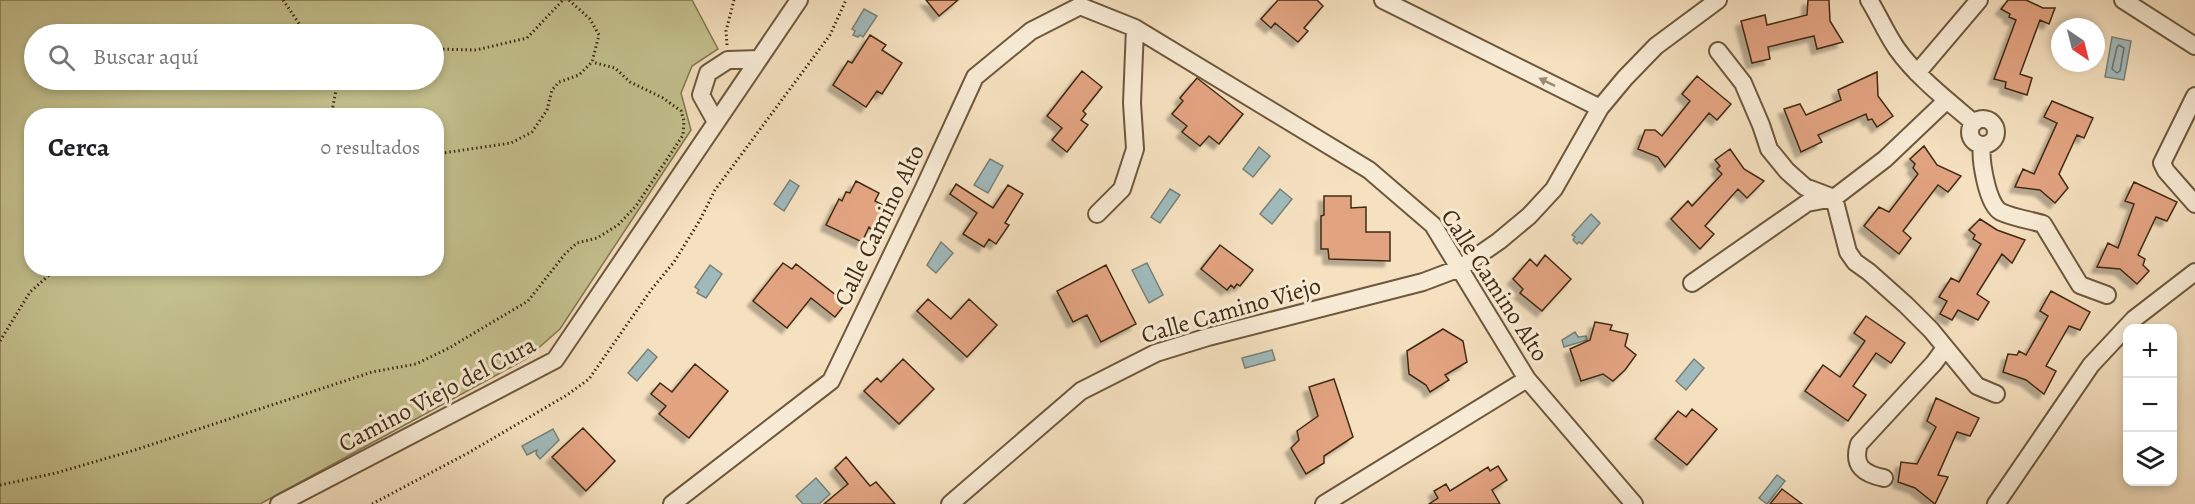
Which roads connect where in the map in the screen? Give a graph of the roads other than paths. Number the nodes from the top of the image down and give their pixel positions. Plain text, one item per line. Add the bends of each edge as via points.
1 (799, 0) edge
2 (1383, 0) edge
3 (1718, 0) edge
4 (1869, 0) edge
5 (1979, 0) edge
6 (2123, 0) edge
7 (1135, 28) junction
8 (2195, 46) edge
9 (1718, 51) dead end
10 (759, 59) junction
11 (1917, 73) junction
12 (2195, 96) edge
13 (1947, 100) junction
14 (1600, 108) junction
15 (716, 122) junction
16 (1834, 198) junction
17 (2195, 204) edge
18 (1098, 214) dead end
19 (1460, 268) junction
20 (2195, 272) edge
21 (1692, 283) dead end
22 (2107, 295) dead end
23 (1945, 348) junction
24 (1527, 379) junction
25 (1996, 394) dead end
26 (1884, 478) dead end
27 (279, 504) edge
28 (672, 504) edge
29 (950, 504) edge
30 (1324, 504) edge
31 (1634, 504) edge
32 (1996, 504) edge

1 - 10 street, Camino Viejo del Cura
14 -> 2 street
3 - 14 street, Calle Camino Viejo via 1656,46
4 - 11 street via 1880,23
5 - 11 street
6 - 8 street
7 - 18 street via 1135,149 1122,189
7 - 19 street, Calle Camino Alto via 1370,170 1433,225
7 - 28 street, Calle Camino Alto via 1080,6 1031,31 975,77 831,381
9 - 16 street via 1743,83 1769,149 1805,187
10 - 15 street, Camino Viejo del Cura
10 - 15 street via 728,60 708,73 701,95
11 - 13 street
12 - 17 street via 2162,163
13 - 16 street via 1885,159
13 - 22 street via 1974,123 1985,119 1996,128 1995,139 1982,145 1980,158 1992,204 1999,212 2043,224 2080,285
14 - 19 street, Calle Camino Viejo via 1554,189 1499,242
15 - 27 street, Camino Viejo del Cura via 555,360
16 - 21 street via 1807,203
16 - 23 street via 1848,252 1855,262 1906,305
19 - 24 street, Calle Camino Alto
19 - 29 street, Calle Camino Viejo via 1423,282 1156,353 1081,391
20 - 32 street via 2134,319 2091,365
23 - 25 street via 1977,386
23 - 26 street via 1858,444 1860,466 1867,474
24 - 30 street
24 - 31 street, Calle Camino Alto

